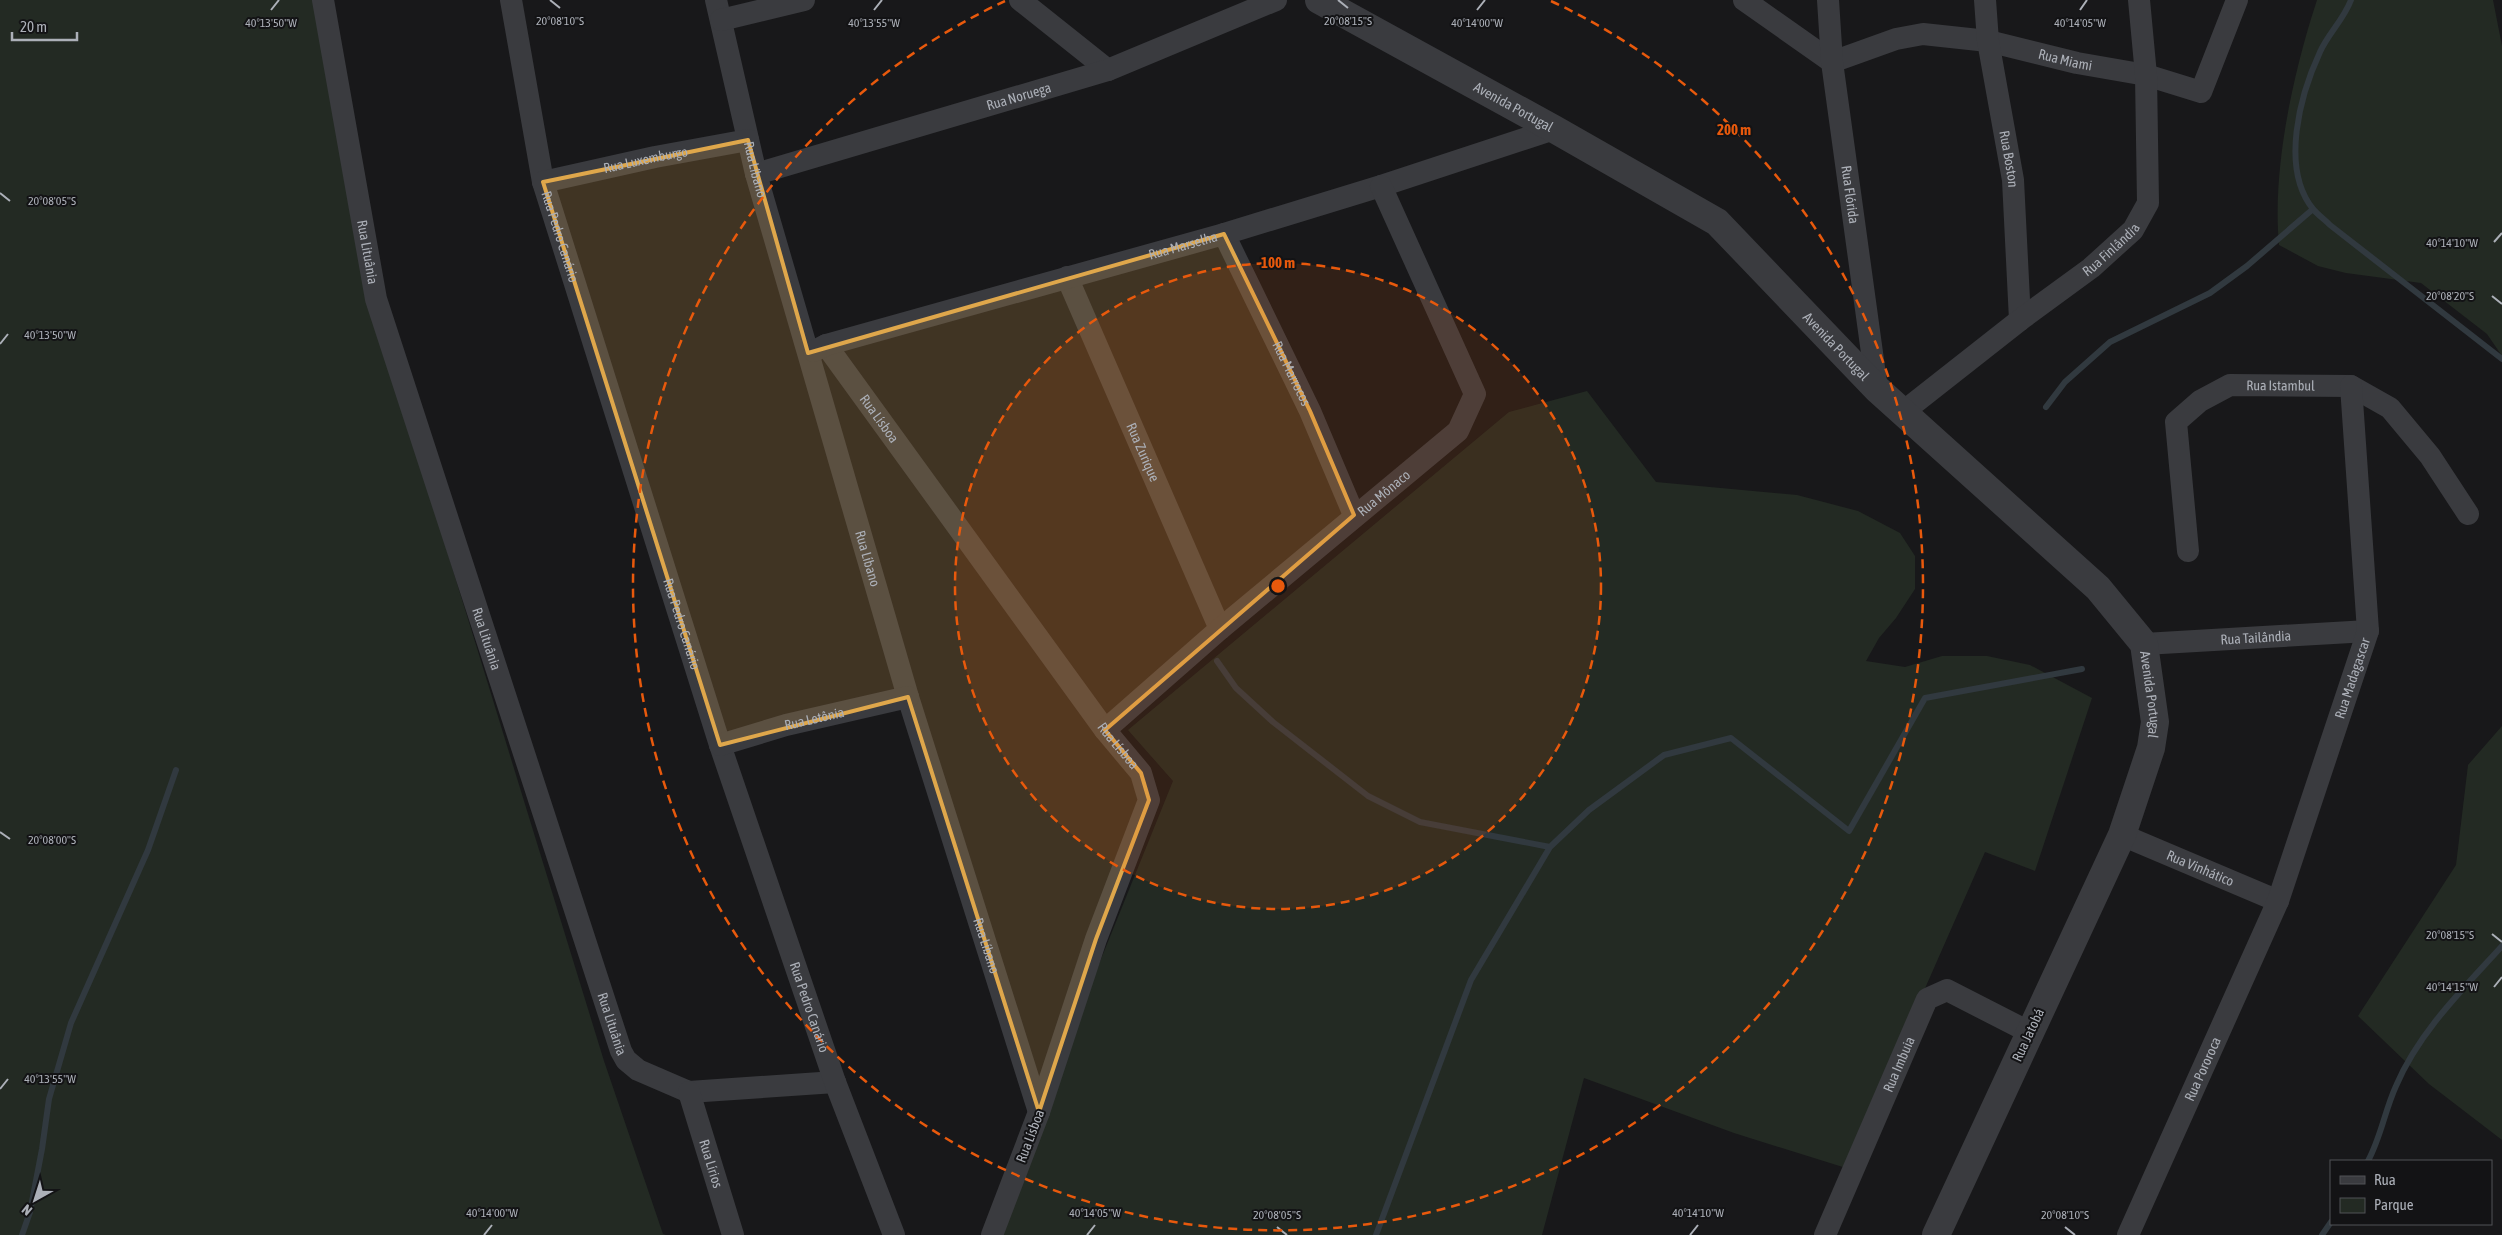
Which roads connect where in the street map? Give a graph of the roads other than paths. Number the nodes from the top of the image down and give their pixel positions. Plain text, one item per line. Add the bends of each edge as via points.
1 (323, 0) edge
2 (510, 0) edge
3 (804, 0) edge
4 (1020, 0) edge
5 (1276, 0) edge
6 (1319, 0) edge
7 (1744, 0) edge
8 (1828, 0) edge
9 (1985, 0) edge
10 (2139, 0) edge
11 (2237, 0) edge
12 (719, 10) edge
13 (1988, 41) junction
14 (1832, 62) junction
15 (1108, 70) junction
16 (2146, 75) junction
17 (1554, 128) junction
18 (748, 140) junction
19 (756, 174) junction
20 (543, 182) junction
21 (1381, 186) junction
22 (1224, 234) junction
23 (1067, 277) junction
24 (2020, 320) junction
25 (817, 349) junction
26 (2351, 386) junction
27 (1877, 389) junction
28 (1903, 412) junction
29 (2468, 514) dead end
30 (1354, 516) junction
31 (2188, 551) dead end
32 (1220, 628) junction
33 (2368, 632) junction
34 (2144, 644) junction
35 (908, 697) junction
36 (1105, 730) junction
37 (720, 744) junction
38 (2122, 835) junction
39 (2278, 901) junction
40 (2030, 1032) junction
41 (835, 1082) junction
42 (689, 1092) junction
43 (1040, 1112) junction
44 (733, 1235) edge
45 (894, 1235) edge
46 (992, 1235) edge
47 (1825, 1235) edge
48 (1936, 1235) edge
49 (2128, 1235) edge

1 - 42 street, Rua Lituânia via 376,299 621,1051 638,1070
2 - 20 street, Rua Pedro Canário
3 - 12 street
4 - 15 street
5 - 15 street, Rua Noruega
6 - 17 street, Avenida Portugal
7 - 14 street
8 - 14 street, Rua Flórida
9 - 13 street, Rua Boston
10 - 16 street, Rua Finlândia
11 - 16 street, Rua Miami via 2201,92
12 - 18 street, Rua Líbano
13 - 14 street, Rua Miami via 1923,34 1896,39
13 - 16 street, Rua Miami via 2077,63
13 - 24 street, Rua Boston via 2013,180
14 - 27 street, Rua Flórida
15 - 19 street, Rua Noruega
16 - 24 street, Rua Finlândia via 2148,203 2133,230 2091,268
17 - 21 street, Rua Marselha
17 - 27 street, Avenida Portugal via 1717,222
18 - 19 street, Rua Líbano
18 - 20 street, Rua Luxemburgo
19 - 25 street, Rua Líbano
20 - 37 street, Rua Pedro Canário
21 - 22 street, Rua Marselha
21 - 30 street, Rua Mônaco via 1475,394 1458,431
22 - 23 street, Rua Marselha
22 - 30 street, Rua Marrocos via 1310,411
23 - 25 street, Rua Marselha
23 - 32 street, Rua Zurique
24 - 28 street, Rua Finlândia
25 - 35 street, Rua Líbano
25 - 36 street, Rua Lísboa
26 - 29 street, Rua Istambul via 2390,408 2430,456
26 - 31 street, Rua Istambul via 2230,385 2200,401 2176,422
26 - 33 street, Rua Madagascar
27 - 28 street, Avenida Portugal
28 - 34 street, Avenida Portugal via 2098,588
30 - 32 street, Rua Mônaco
32 - 36 street, Rua Mônaco
33 - 34 street, Rua Tailândia
33 - 39 street, Rua Madagascar
34 - 38 street, Avenida Portugal via 2155,722 2151,748
35 - 37 street, Rua Letônia
35 - 43 street, Rua Líbano
36 - 43 street, Rua Lísboa via 1140,772 1149,800 1096,939
37 - 41 street, Rua Pedro Canário
38 - 39 street, Rua Vinhático
38 - 40 street, Rua Jatobá
39 - 49 street, Rua Pororoca
40 - 47 street, Rua Imbuia via 1947,990 1927,999
40 - 48 street, Rua Jatobá
41 - 42 street, Rua Lituânia
41 - 45 street, Rua Pedro Canário
42 - 44 street, Rua Lírios
43 - 46 street, Rua Lísboa

